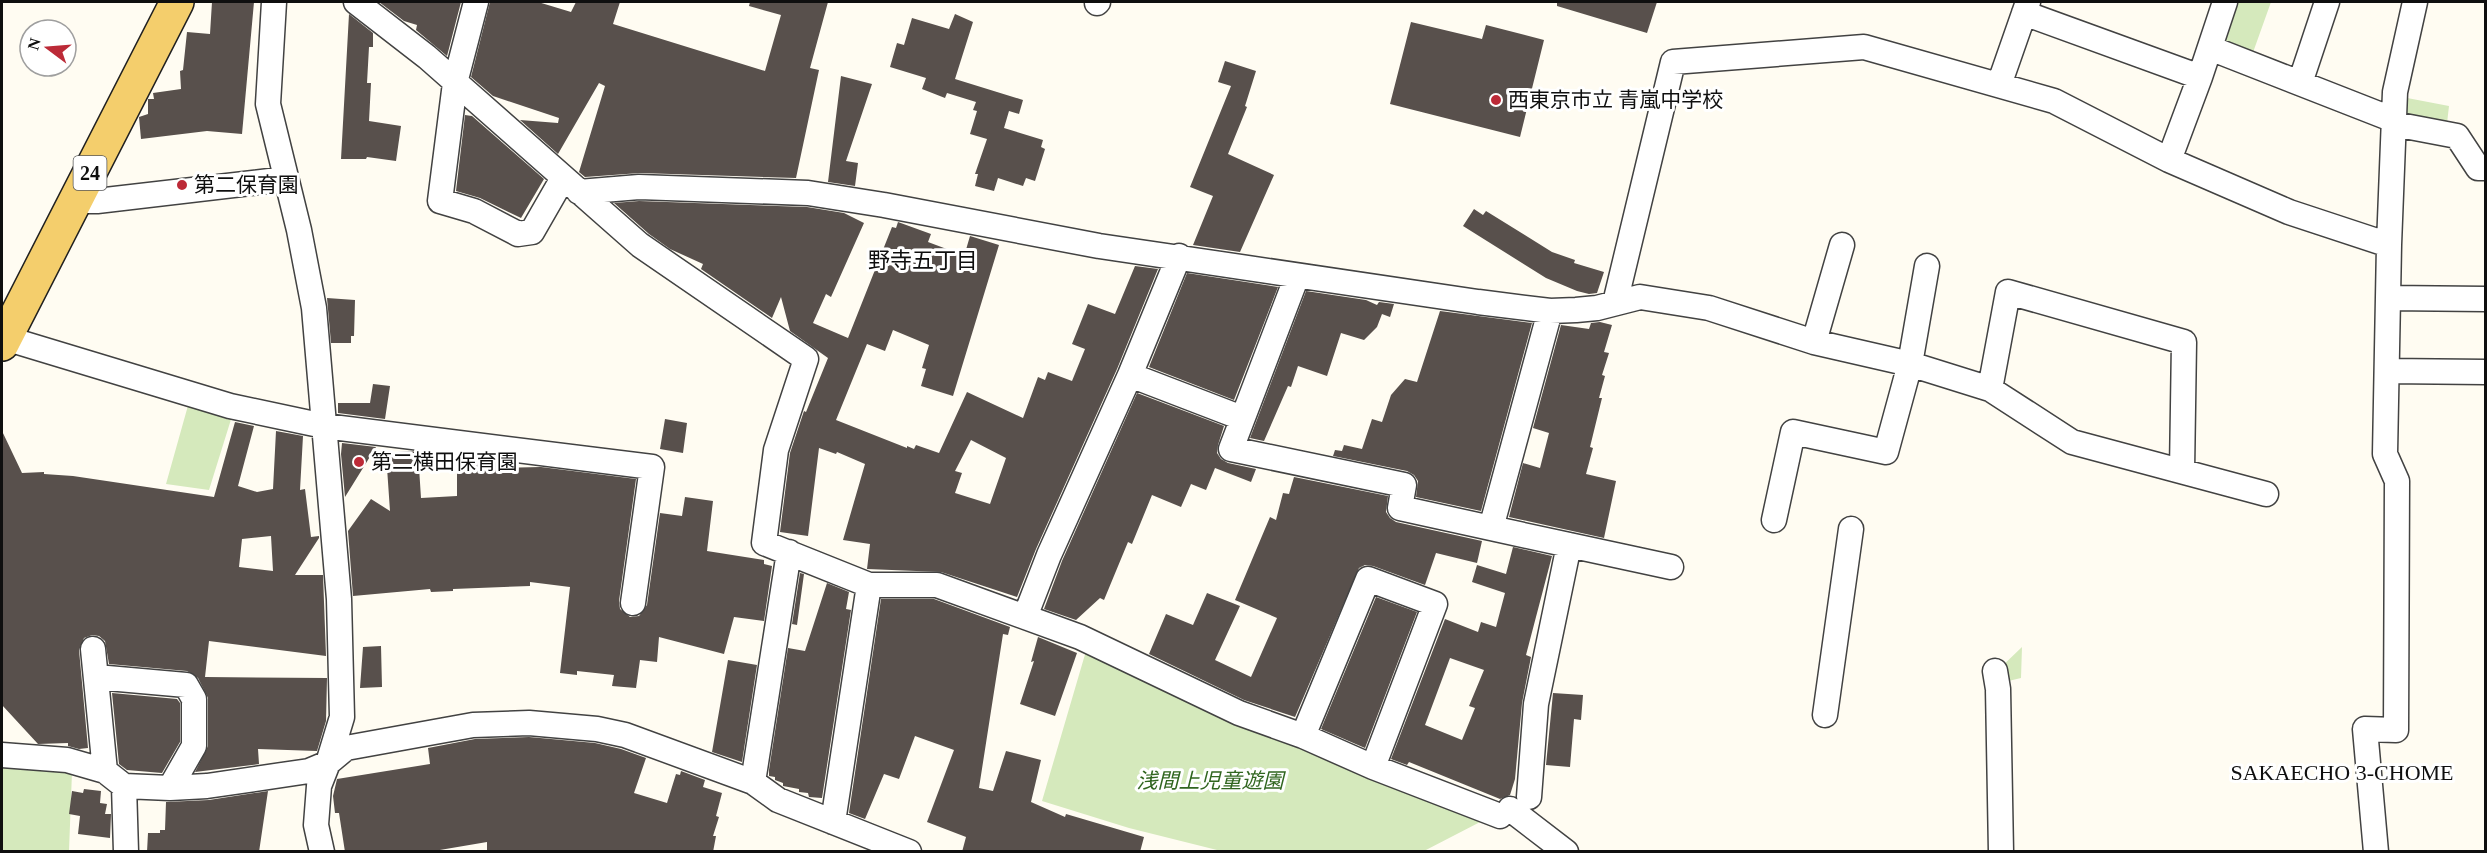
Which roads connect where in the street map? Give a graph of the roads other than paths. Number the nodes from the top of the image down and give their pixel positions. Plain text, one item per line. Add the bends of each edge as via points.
1 (177, 2) edge
2 (274, 2) edge
3 (356, 2) edge
4 (476, 2) edge
5 (2225, 2) edge
6 (2327, 2) edge
7 (2412, 2) edge
8 (2026, 7) edge
9 (2210, 48) junction
10 (2200, 77) junction
11 (455, 83) junction
12 (2300, 83) junction
13 (2000, 85) junction
14 (2394, 122) junction
15 (2169, 160) junction
16 (2486, 168) edge
17 (286, 179) junction
18 (571, 185) junction
19 (76, 201) junction
20 (1842, 245) dead end
21 (2389, 245) junction
22 (1179, 256) junction
23 (1927, 266) dead end
24 (1298, 276) junction
25 (2388, 298) junction
26 (2486, 299) edge
27 (1615, 303) junction
28 (1550, 311) junction
29 (3, 341) edge
30 (1814, 342) junction
31 (1910, 364) junction
32 (2386, 371) junction
33 (2486, 372) edge
34 (1130, 375) junction
35 (1990, 389) junction
36 (1242, 418) junction
37 (324, 426) junction
38 (2182, 471) junction
39 (2266, 494) dead end
40 (1774, 520) dead end
41 (1491, 528) junction
42 (1851, 529) dead end
43 (1569, 545) junction
44 (789, 552) junction
45 (1671, 567) dead end
46 (869, 585) junction
47 (633, 603) dead end
48 (1024, 617) junction
49 (93, 649) dead end
50 (1995, 671) dead end
51 (96, 677) junction
52 (1825, 715) dead end
53 (1304, 736) junction
54 (2, 755) edge
55 (328, 763) junction
56 (1373, 767) junction
57 (105, 771) junction
58 (753, 782) junction
59 (124, 786) junction
60 (170, 788) junction
61 (1513, 808) junction
62 (833, 822) junction
63 (906, 851) edge
64 (126, 852) edge
65 (322, 852) edge
66 (1566, 852) edge
67 (2001, 852) edge
68 (2376, 852) edge

1 - 19 main road, 24
2 - 17 street via 268,104
3 - 11 street
4 - 11 street
5 - 9 street
6 - 12 street
7 - 14 street via 2395,92
8 - 10 street
8 - 13 street
9 - 10 street
9 - 12 street
10 - 15 street
11 - 18 street
11 - 18 street via 440,201 443,204 474,211 518,234 528,234
12 - 14 street
13 - 15 street via 2054,101
13 - 27 street via 1864,46 1673,62
14 - 16 street via 2457,136 2478,168
14 - 21 street
15 - 21 street via 2289,212
17 - 19 street
17 - 37 street via 314,308
18 - 22 street via 808,193 1099,246
18 - 44 street via 640,245 806,359 776,450 764,543
19 - 29 main road, 24
20 - 30 street
21 - 25 street
22 - 24 street
22 - 34 street
23 - 31 street
24 - 28 street
24 - 36 street
25 - 26 street
25 - 32 street
27 - 28 street
27 - 30 street via 1640,297 1709,308
28 - 41 street
29 - 37 street via 230,406
30 - 31 street
31 - 35 street
31 - 40 street via 1886,452 1793,432
32 - 33 street
32 - 68 street via 2385,454 2397,481 2396,730 2365,729
34 - 36 street
34 - 48 street
35 - 38 street via 2072,442
35 - 38 street via 2008,292 2184,342
36 - 41 street via 1231,449 1404,485 1400,508
37 - 47 street via 652,466
37 - 55 street via 339,599 342,717
38 - 39 street
41 - 43 street
42 - 52 street
43 - 45 street
43 - 61 street
44 - 46 street
44 - 58 street
46 - 48 street via 937,585
46 - 62 street
48 - 53 street via 1080,637 1239,713
49 - 51 street
50 - 67 street
51 - 57 street
51 - 60 street via 186,685 194,699 194,746
53 - 56 street
53 - 56 street via 1368,579 1435,604
54 - 57 street via 67,760
55 - 58 street via 346,748 473,725 529,723 625,735
55 - 60 street via 309,771
55 - 65 street via 319,786 316,825
56 - 61 street
57 - 59 street
58 - 62 street via 778,800
59 - 60 street
59 - 64 street
61 - 66 street
62 - 63 street

